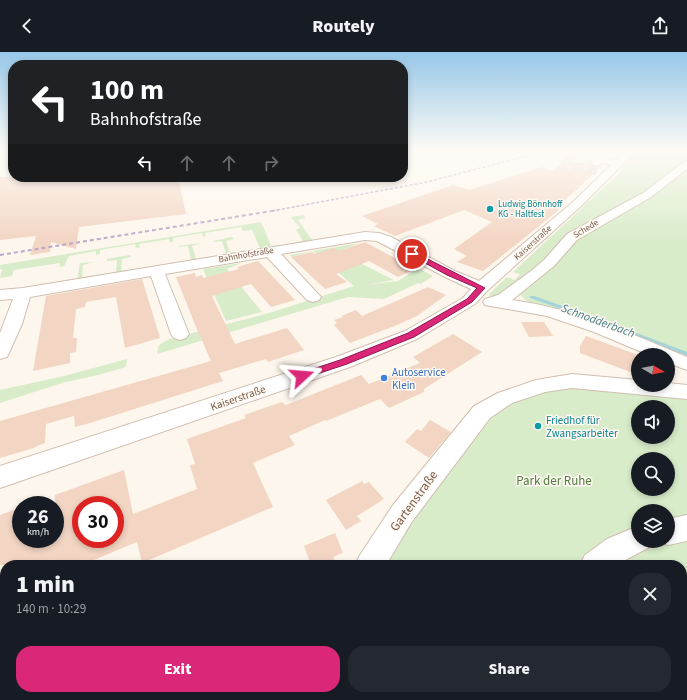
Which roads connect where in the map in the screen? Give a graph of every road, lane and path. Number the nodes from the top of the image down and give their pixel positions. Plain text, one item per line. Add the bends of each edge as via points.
1 (585, 181) edge
2 (665, 181) edge
3 (270, 251) junction
4 (156, 270) junction
5 (23, 293) junction
6 (0, 295) edge
7 (313, 297) dead end
8 (481, 297) junction
9 (180, 334) dead end
10 (648, 348) edge
11 (0, 353) edge
12 (675, 359) edge
13 (687, 364) edge
14 (687, 392) edge
15 (0, 478) edge
16 (687, 528) edge
17 (675, 531) edge
18 (631, 542) edge
19 (373, 560) edge
20 (602, 560) edge

1 - 8 street, Kaiserstraße via 577,204
2 - 8 street, Schede via 647,196 572,237 549,263 504,298
3 - 4 street, Bahnhofstraße
3 - 7 street
3 - 8 street, Bahnhofstraße via 365,236 379,237 450,274
4 - 5 street, Bahnhofstraße
4 - 9 street
5 - 6 street, Bahnhofstraße
5 - 11 street
8 - 10 street via 560,314
8 - 15 street, Kaiserstraße via 411,335 343,362
12 - 13 street
14 - 19 street, Gartenstraße via 572,381 543,384 505,398 482,412 460,439 402,514
16 - 17 street
18 - 20 street

